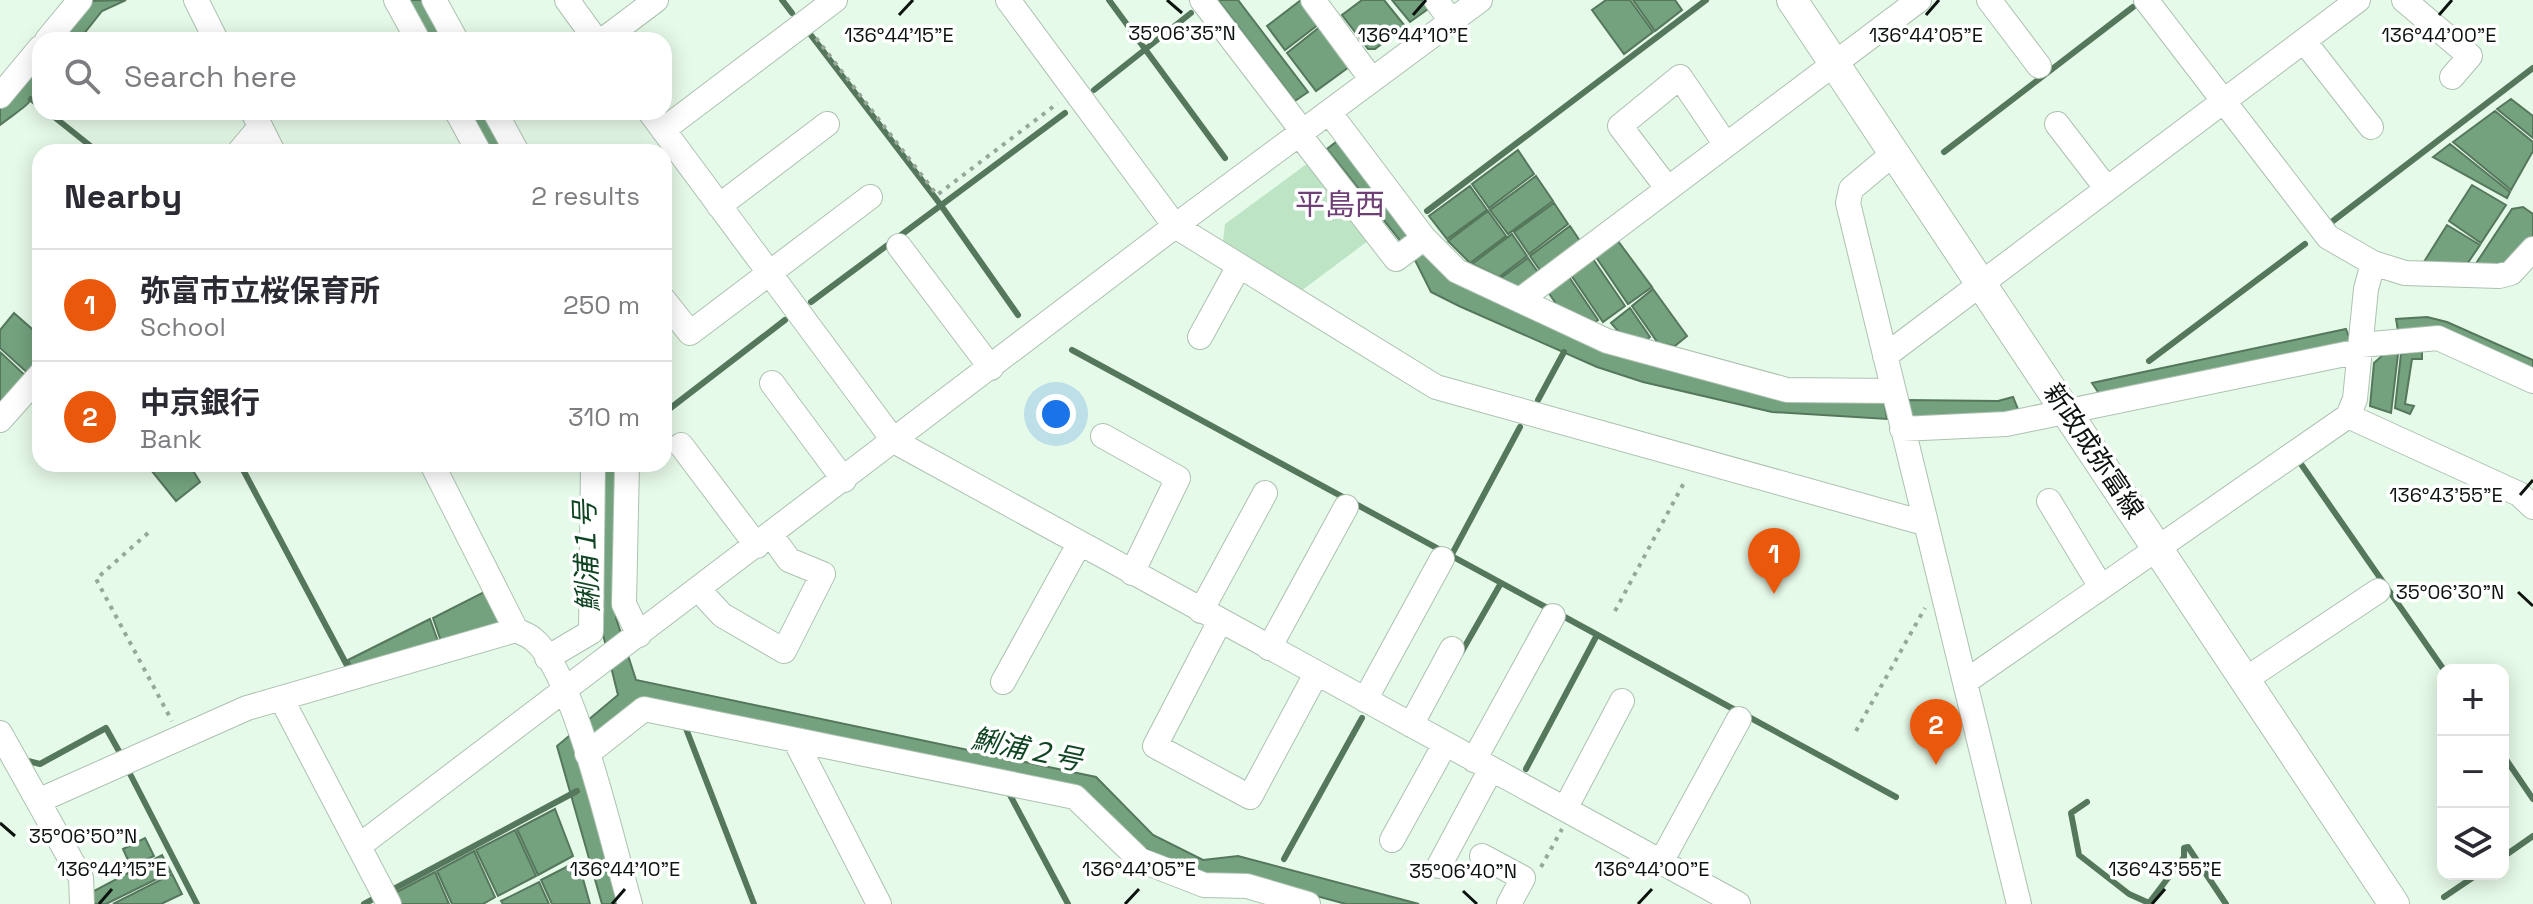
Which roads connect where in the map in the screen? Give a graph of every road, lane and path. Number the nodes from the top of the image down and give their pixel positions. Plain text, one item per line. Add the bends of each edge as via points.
1 (80, 0) edge
2 (196, 0) edge
3 (396, 0) edge
4 (434, 0) edge
5 (567, 0) edge
6 (656, 0) edge
7 (835, 0) edge
8 (1008, 0) edge
9 (1202, 0) edge
10 (1313, 0) edge
11 (1436, 0) edge
12 (1480, 0) edge
13 (1792, 0) edge
14 (1919, 0) edge
15 (1989, 0) edge
16 (2146, 0) edge
17 (2358, 0) edge
18 (2404, 0) edge
19 (1451, 21) junction
20 (804, 23) junction
21 (54, 32) edge
22 (212, 32) edge
23 (414, 32) edge
24 (452, 32) edge
25 (590, 32) edge
26 (614, 32) edge
27 (2304, 41) junction
28 (32, 58) edge
29 (1834, 64) junction
30 (2039, 66) dead end
31 (2452, 77) dead end
32 (1372, 80) junction
33 (1075, 91) junction
34 (0, 96) edge
35 (2222, 102) junction
36 (672, 110) edge
37 (1329, 112) junction
38 (256, 120) edge
39 (461, 120) edge
40 (499, 120) edge
41 (656, 121) edge
42 (827, 124) dead end
43 (2057, 124) dead end
44 (2371, 127) dead end
45 (1301, 133) junction
46 (243, 144) edge
47 (269, 144) edge
48 (475, 144) edge
49 (513, 144) edge
50 (1726, 145) junction
51 (1894, 153) junction
52 (1668, 189) junction
53 (2107, 189) junction
54 (870, 197) dead end
55 (719, 206) junction
56 (1175, 226) junction
57 (1415, 245) junction
58 (899, 246) dead end
59 (2531, 254) edge
60 (2373, 263) junction
61 (1239, 266) junction
62 (770, 274) junction
63 (1980, 284) junction
64 (1520, 300) junction
65 (672, 310) edge
66 (1200, 337) dead end
67 (2360, 348) junction
68 (1885, 356) junction
69 (991, 368) junction
70 (2533, 381) edge
71 (772, 383) dead end
72 (32, 384) edge
73 (1893, 391) junction
74 (2069, 412) junction
75 (2348, 416) junction
76 (0, 420) edge
77 (1902, 429) junction
78 (1103, 436) dead end
79 (894, 441) junction
80 (681, 445) dead end
81 (1697, 460) junction
82 (436, 472) edge
83 (593, 472) edge
84 (627, 472) edge
85 (844, 480) junction
86 (1265, 493) dead end
87 (2049, 501) dead end
88 (1346, 507) dead end
89 (2533, 507) edge
90 (1924, 523) junction
91 (148, 533) dead end
92 (764, 541) junction
93 (1079, 544) junction
94 (2158, 547) junction
95 (1442, 559) dead end
96 (1132, 573) junction
97 (1939, 583) junction
98 (2101, 587) junction
99 (699, 590) junction
100 (2378, 591) dead end
101 (1615, 611) dead end
102 (1210, 616) junction
103 (1553, 616) dead end
104 (516, 630) junction
105 (636, 638) junction
106 (1269, 648) junction
107 (1452, 649) dead end
108 (547, 658) junction
109 (1316, 674) junction
110 (2246, 679) junction
111 (1003, 682) dead end
112 (1965, 682) junction
113 (565, 691) junction
114 (281, 698) junction
115 (1365, 700) junction
116 (1622, 701) dead end
117 (1739, 719) dead end
118 (1411, 725) junction
119 (1856, 731) dead end
120 (0, 733) edge
121 (181, 737) junction
122 (795, 740) junction
123 (1445, 744) junction
124 (586, 750) junction
125 (1483, 765) junction
126 (38, 801) junction
127 (1568, 811) junction
128 (1392, 840) dead end
129 (359, 846) junction
130 (1482, 856) dead end
131 (1661, 862) junction
132 (1439, 866) dead end
133 (1534, 880) dead end
134 (1243, 892) edge
135 (82, 904) edge
136 (389, 904) edge
137 (630, 904) edge
138 (879, 904) edge
139 (1203, 904) edge
140 (1308, 904) edge
141 (1509, 904) edge
142 (1738, 904) edge
143 (2019, 904) edge
144 (2394, 904) edge

1 - 21 street
2 - 22 street
3 - 23 street
4 - 24 street
5 - 25 street
6 - 26 street
7 - 20 street
8 - 33 street
9 - 45 street
10 - 32 street
11 - 19 street
12 - 19 street
13 - 29 main road, 新政成弥富線
14 - 29 street
15 - 30 street
16 - 35 street
17 - 27 street
18 - 31 street via 2470,56
19 - 32 street
20 - 33 path via 937,195
20 - 36 street
27 - 35 street
27 - 44 street
28 - 34 street
29 - 50 street
29 - 51 main road, 新政成弥富線
32 - 37 street
33 - 56 street
35 - 53 street
35 - 60 street via 2328,237
37 - 45 street
37 - 57 street
38 - 46 street
38 - 47 street
39 - 48 street
40 - 49 street
41 - 55 street
42 - 55 street
43 - 53 street
45 - 56 street
45 - 57 street via 1396,259
50 - 52 street
50 - 52 street via 1680,77 1620,126
51 - 63 main road, 新政成弥富線
51 - 68 street via 1851,189 1848,203
52 - 64 street
53 - 63 street
54 - 62 street
55 - 62 street
56 - 61 street
56 - 69 street
57 - 64 street
58 - 69 street
59 - 60 street via 2511,273 2499,276 2405,273
60 - 67 street
61 - 66 street
61 - 81 street via 1436,387
62 - 65 street via 690,333
62 - 79 street
63 - 68 street
63 - 74 main road, 新政成弥富線
64 - 73 street via 1607,341 1787,390
67 - 70 street via 2438,338
67 - 74 street
67 - 75 street
68 - 73 street
69 - 79 street
71 - 85 street
72 - 76 street
73 - 77 street
74 - 77 street via 2006,424
74 - 94 main road, 新政成弥富線
75 - 89 street via 2519,494
75 - 94 street
77 - 90 street
78 - 96 street via 1178,478
79 - 85 street
79 - 93 street
80 - 92 street
81 - 90 street
81 - 101 path
82 - 104 street
83 - 108 street via 591,632
84 - 105 street via 624,604
85 - 92 street
86 - 102 street
87 - 98 street
88 - 106 street
90 - 97 street
91 - 121 path via 96,579
92 - 99 street
92 - 99 street via 789,560 823,574 784,651 722,615
93 - 96 street
93 - 111 street
94 - 98 street
94 - 110 main road, 新政成弥富線
95 - 115 street
96 - 102 street
97 - 112 street
97 - 119 path
98 - 112 street
99 - 105 street
100 - 110 street
102 - 106 street
102 - 109 street via 1155,746 1250,797
103 - 125 street
104 - 108 street via 534,640
104 - 114 street
105 - 113 street
106 - 109 street
107 - 118 street
108 - 113 street
109 - 115 street
110 - 144 main road, 新政成弥富線
112 - 143 street
113 - 124 street
113 - 129 street
114 - 121 street
114 - 129 street
115 - 118 street
116 - 127 street
117 - 131 street
118 - 123 street
120 - 126 street
121 - 126 street
122 - 124 street via 644,709
122 - 134 street via 1075,797 1140,860 1204,885
122 - 138 street
123 - 125 street
123 - 128 street
124 - 137 street
125 - 127 street
125 - 132 street
126 - 135 street via 81,878
127 - 131 street
127 - 133 path
129 - 136 street
130 - 141 street via 1523,878
131 - 142 street
134 - 139 street
134 - 140 street

